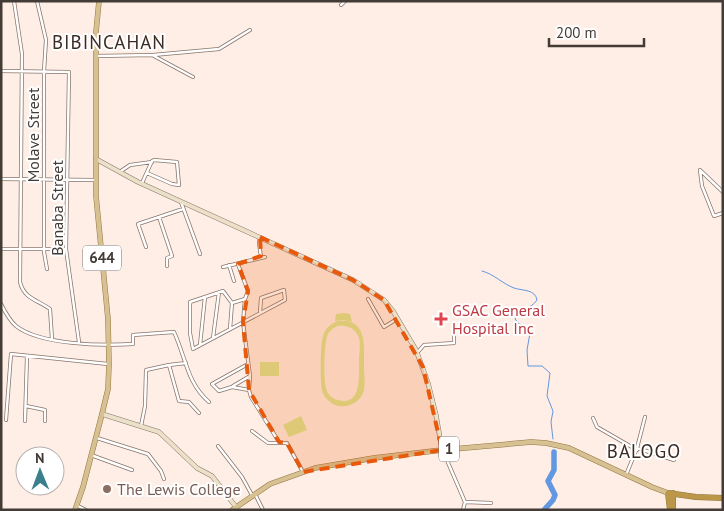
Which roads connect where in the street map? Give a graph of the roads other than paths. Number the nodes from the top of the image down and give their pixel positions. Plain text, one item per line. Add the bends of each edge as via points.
1 (14, 1) edge
2 (37, 1) edge
3 (99, 1) edge
4 (345, 1) edge
5 (341, 5) dead end
6 (250, 30) dead end
7 (153, 55) junction
8 (96, 56) junction
9 (1, 71) edge
10 (21, 71) junction
11 (44, 71) junction
12 (192, 77) dead end
13 (96, 159) junction
14 (152, 162) junction
15 (120, 172) junction
16 (147, 173) junction
17 (1, 179) edge
18 (20, 179) junction
19 (44, 179) junction
20 (68, 180) junction
21 (95, 180) junction
22 (142, 184) junction
23 (723, 192) edge
24 (181, 201) junction
25 (184, 209) junction
26 (723, 213) edge
27 (159, 217) junction
28 (260, 237) junction
29 (146, 247) dead end
30 (1, 249) edge
31 (20, 249) junction
32 (44, 249) junction
33 (66, 249) junction
34 (200, 254) dead end
35 (261, 257) junction
36 (265, 257) dead end
37 (238, 264) junction
38 (167, 266) dead end
39 (229, 266) junction
40 (223, 267) dead end
41 (46, 269) dead end
42 (234, 281) dead end
43 (219, 292) junction
44 (205, 297) junction
45 (245, 299) junction
46 (368, 300) dead end
47 (232, 303) junction
48 (1, 304) edge
49 (260, 313) junction
50 (6, 314) junction
51 (1, 318) edge
52 (397, 319) junction
53 (243, 322) junction
54 (454, 327) dead end
55 (230, 329) junction
56 (213, 338) junction
57 (52, 339) junction
58 (79, 342) junction
59 (109, 345) junction
60 (200, 345) junction
61 (417, 353) junction
62 (27, 356) junction
63 (186, 363) junction
64 (110, 364) junction
65 (248, 364) junction
66 (169, 366) junction
67 (250, 376) junction
68 (232, 387) junction
69 (249, 390) junction
70 (209, 402) dead end
71 (26, 406) junction
72 (199, 413) dead end
73 (102, 414) junction
74 (645, 417) dead end
75 (593, 418) dead end
76 (6, 420) dead end
77 (25, 421) dead end
78 (45, 421) dead end
79 (141, 426) junction
80 (252, 431) dead end
81 (96, 438) junction
82 (279, 442) junction
83 (218, 446) dead end
84 (637, 449) junction
85 (442, 450) junction
86 (92, 455) junction
87 (674, 460) dead end
88 (132, 470) dead end
89 (303, 472) junction
90 (626, 475) junction
91 (164, 479) dead end
92 (670, 493) junction
93 (253, 494) junction
94 (723, 498) edge
95 (465, 502) junction
96 (491, 503) dead end
97 (75, 508) edge
98 (234, 509) edge
99 (86, 510) edge
100 (264, 510) edge
101 (463, 510) edge
102 (670, 510) edge
103 (673, 510) edge

1 - 10 street via 21,40
2 - 11 street, Molave Street via 46,40
3 - 8 main road, 644
4 - 5 street
6 - 7 street via 219,49
7 - 8 street
7 - 12 street
8 - 13 main road, 644
9 - 10 street
10 - 11 street
10 - 18 street
11 - 19 street, Molave Street
11 - 20 street, Banaba Street via 68,72
13 - 15 street
13 - 21 main road, 644
14 - 15 street via 130,165
14 - 16 street
14 - 16 street via 177,162 179,185
15 - 22 street
16 - 22 street
17 - 18 street
18 - 19 street
18 - 31 street
19 - 20 street
19 - 32 street, Molave Street
20 - 21 street
20 - 33 street, Banaba Street
21 - 59 main road, 644
22 - 24 street
23 - 26 street via 700,170 702,186 714,216
24 - 25 street
24 - 28 street
25 - 27 street
25 - 34 street
27 - 29 street via 137,225
27 - 38 street via 172,256 167,258
28 - 35 street
28 - 52 street via 353,280 384,300
30 - 31 street
31 - 32 street
31 - 57 street via 22,287 32,300 50,308
32 - 33 street
32 - 41 street, Molave Street
33 - 58 street, Banaba Street
35 - 36 street
35 - 37 street
37 - 39 street
37 - 45 street via 248,291
39 - 40 street
39 - 42 street
43 - 44 street
43 - 47 street via 223,290
43 - 56 street
44 - 60 street
44 - 60 street via 190,302 193,349
45 - 47 street
45 - 53 street
46 - 52 street via 384,327
47 - 55 street
48 - 50 street
49 - 49 street via 285,300 284,290 262,298
49 - 53 street
50 - 51 street
50 - 57 street via 27,332
52 - 61 street
53 - 55 street
53 - 65 street
54 - 61 street via 454,343 424,345
55 - 56 street
56 - 60 street
57 - 58 street
58 - 59 street
59 - 63 street via 132,344 133,335 174,332
59 - 64 main road, 644
61 - 85 street via 426,375
62 - 64 street
62 - 71 street
62 - 76 street via 11,354
63 - 66 street
63 - 70 street via 192,383
64 - 73 main road, 644
65 - 67 street
65 - 68 street via 212,384 219,392
66 - 72 street via 179,401 189,402
66 - 79 street via 146,370
67 - 68 street
67 - 69 street
68 - 69 street
69 - 82 street
71 - 77 street
71 - 78 street via 45,410
73 - 79 street
73 - 81 main road, 644
74 - 84 street
75 - 84 street via 597,427
79 - 98 street via 159,432 197,468 212,476
80 - 82 street via 268,443
81 - 86 main road, 644
81 - 91 street via 148,454
82 - 89 street via 287,443
83 - 93 street
84 - 87 street
84 - 90 street
85 - 89 main road, 1 via 374,458
85 - 90 main road, 1 via 546,443 569,448
85 - 95 street
86 - 88 street
86 - 97 main road, 644
89 - 93 main road, 1 via 276,480
90 - 92 main road, 1
92 - 94 highway, 1
92 - 102 highway
92 - 103 highway
93 - 98 main road, 1
93 - 100 street
95 - 96 street
95 - 101 street
97 - 99 street

